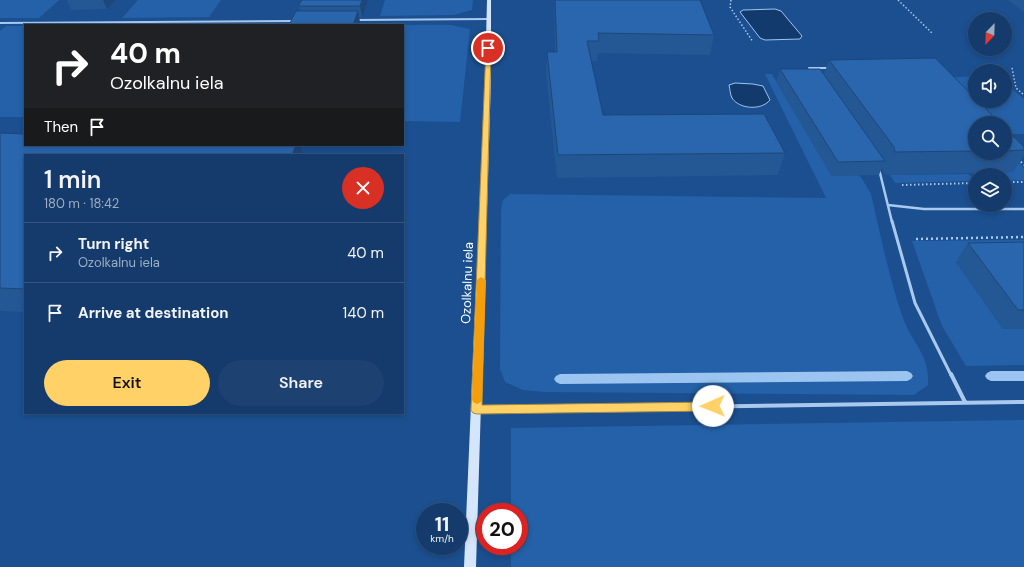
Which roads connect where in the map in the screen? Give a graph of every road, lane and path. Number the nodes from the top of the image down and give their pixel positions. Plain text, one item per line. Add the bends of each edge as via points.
1 (489, 0) edge
2 (731, 0) edge
3 (898, 0) edge
4 (488, 19) junction
5 (353, 20) edge
6 (297, 21) edge
7 (0, 23) edge
8 (932, 33) dead end
9 (753, 42) dead end
10 (832, 68) dead end
11 (1012, 68) dead end
12 (813, 74) edge
13 (1024, 95) edge
14 (1015, 156) edge
15 (876, 164) edge
16 (1024, 165) edge
17 (1012, 182) edge
18 (1024, 182) edge
19 (968, 183) edge
20 (884, 186) junction
21 (888, 205) junction
22 (1024, 209) edge
23 (1024, 237) edge
24 (896, 239) junction
25 (965, 402) junction
26 (1024, 402) edge
27 (477, 410) junction
28 (470, 567) edge

1 - 4 street, Ozolkalnu iela
2 - 9 path via 730,8
3 - 8 path
4 - 5 lane
4 - 27 street, Ozolkalnu iela
6 - 7 lane
10 - 12 lane via 808,68
11 - 13 path via 1016,88
14 - 16 path
15 - 20 lane
17 - 18 path
19 - 20 path
20 - 21 lane
21 - 22 lane via 924,209
21 - 24 lane
23 - 24 path
24 - 25 lane via 915,303
25 - 26 lane
25 - 27 lane
27 - 28 street, Ozolkalnu iela

